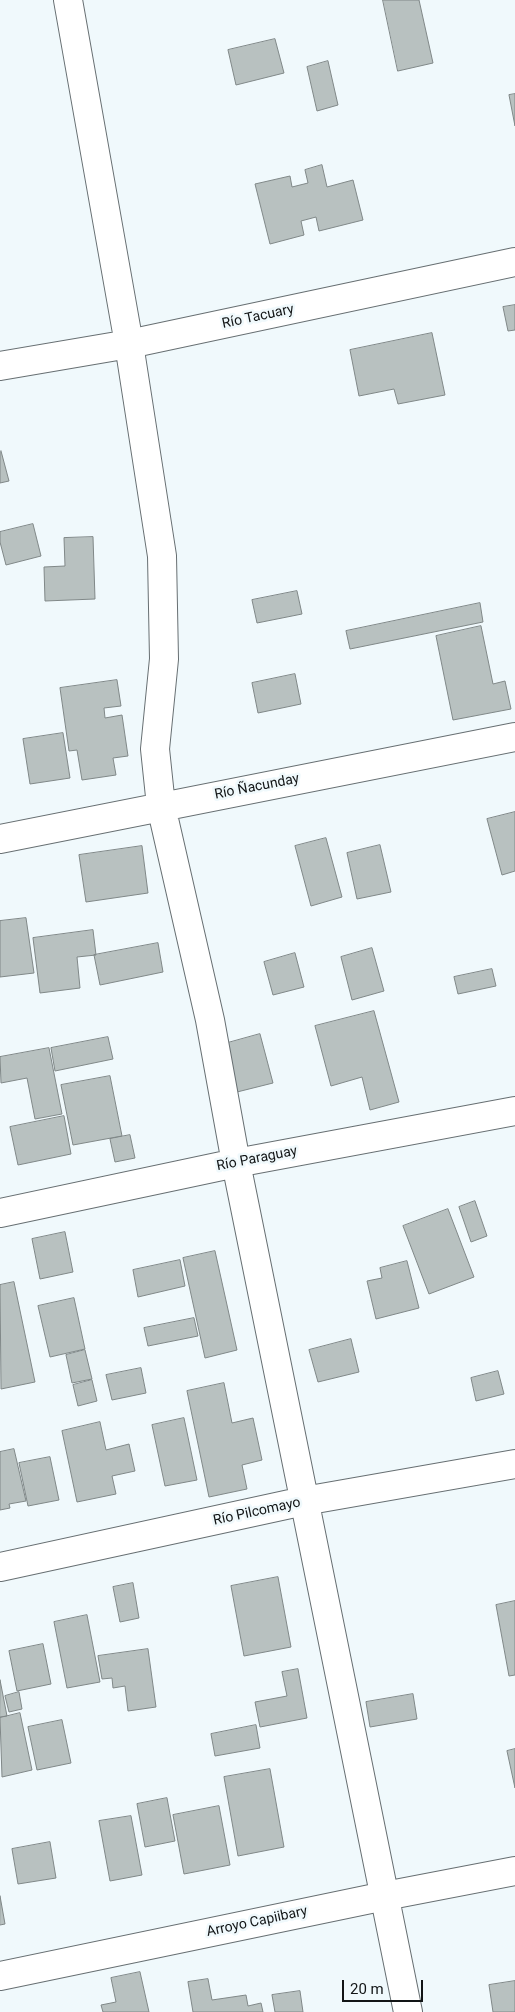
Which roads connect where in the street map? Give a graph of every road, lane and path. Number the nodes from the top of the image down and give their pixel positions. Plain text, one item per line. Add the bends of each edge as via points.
1 (68, 0) edge
2 (515, 262) edge
3 (129, 344) junction
4 (0, 366) edge
5 (515, 737) edge
6 (161, 806) junction
7 (0, 839) edge
8 (515, 1111) edge
9 (236, 1163) junction
10 (0, 1214) edge
11 (515, 1464) edge
12 (304, 1501) junction
13 (0, 1567) edge
14 (515, 1871) edge
15 (385, 1896) junction
16 (0, 1976) edge
17 (408, 2012) edge

1 - 3 street
2 - 3 street, Río Tacuary
3 - 4 street, Río Tacuary
3 - 6 street via 162,556 164,659 155,749
5 - 6 street, Río Ñacunday
6 - 7 street, Río Ñacunday
6 - 9 street via 210,1020
8 - 9 street, Río Paraguay
9 - 10 street, Río Paraguay
9 - 12 street
11 - 12 street, Río Pilcomayo
12 - 13 street, Río Pilcomayo
12 - 15 street
14 - 15 street, Arroyo Capiibary
15 - 16 street, Arroyo Capiibary
15 - 17 street

